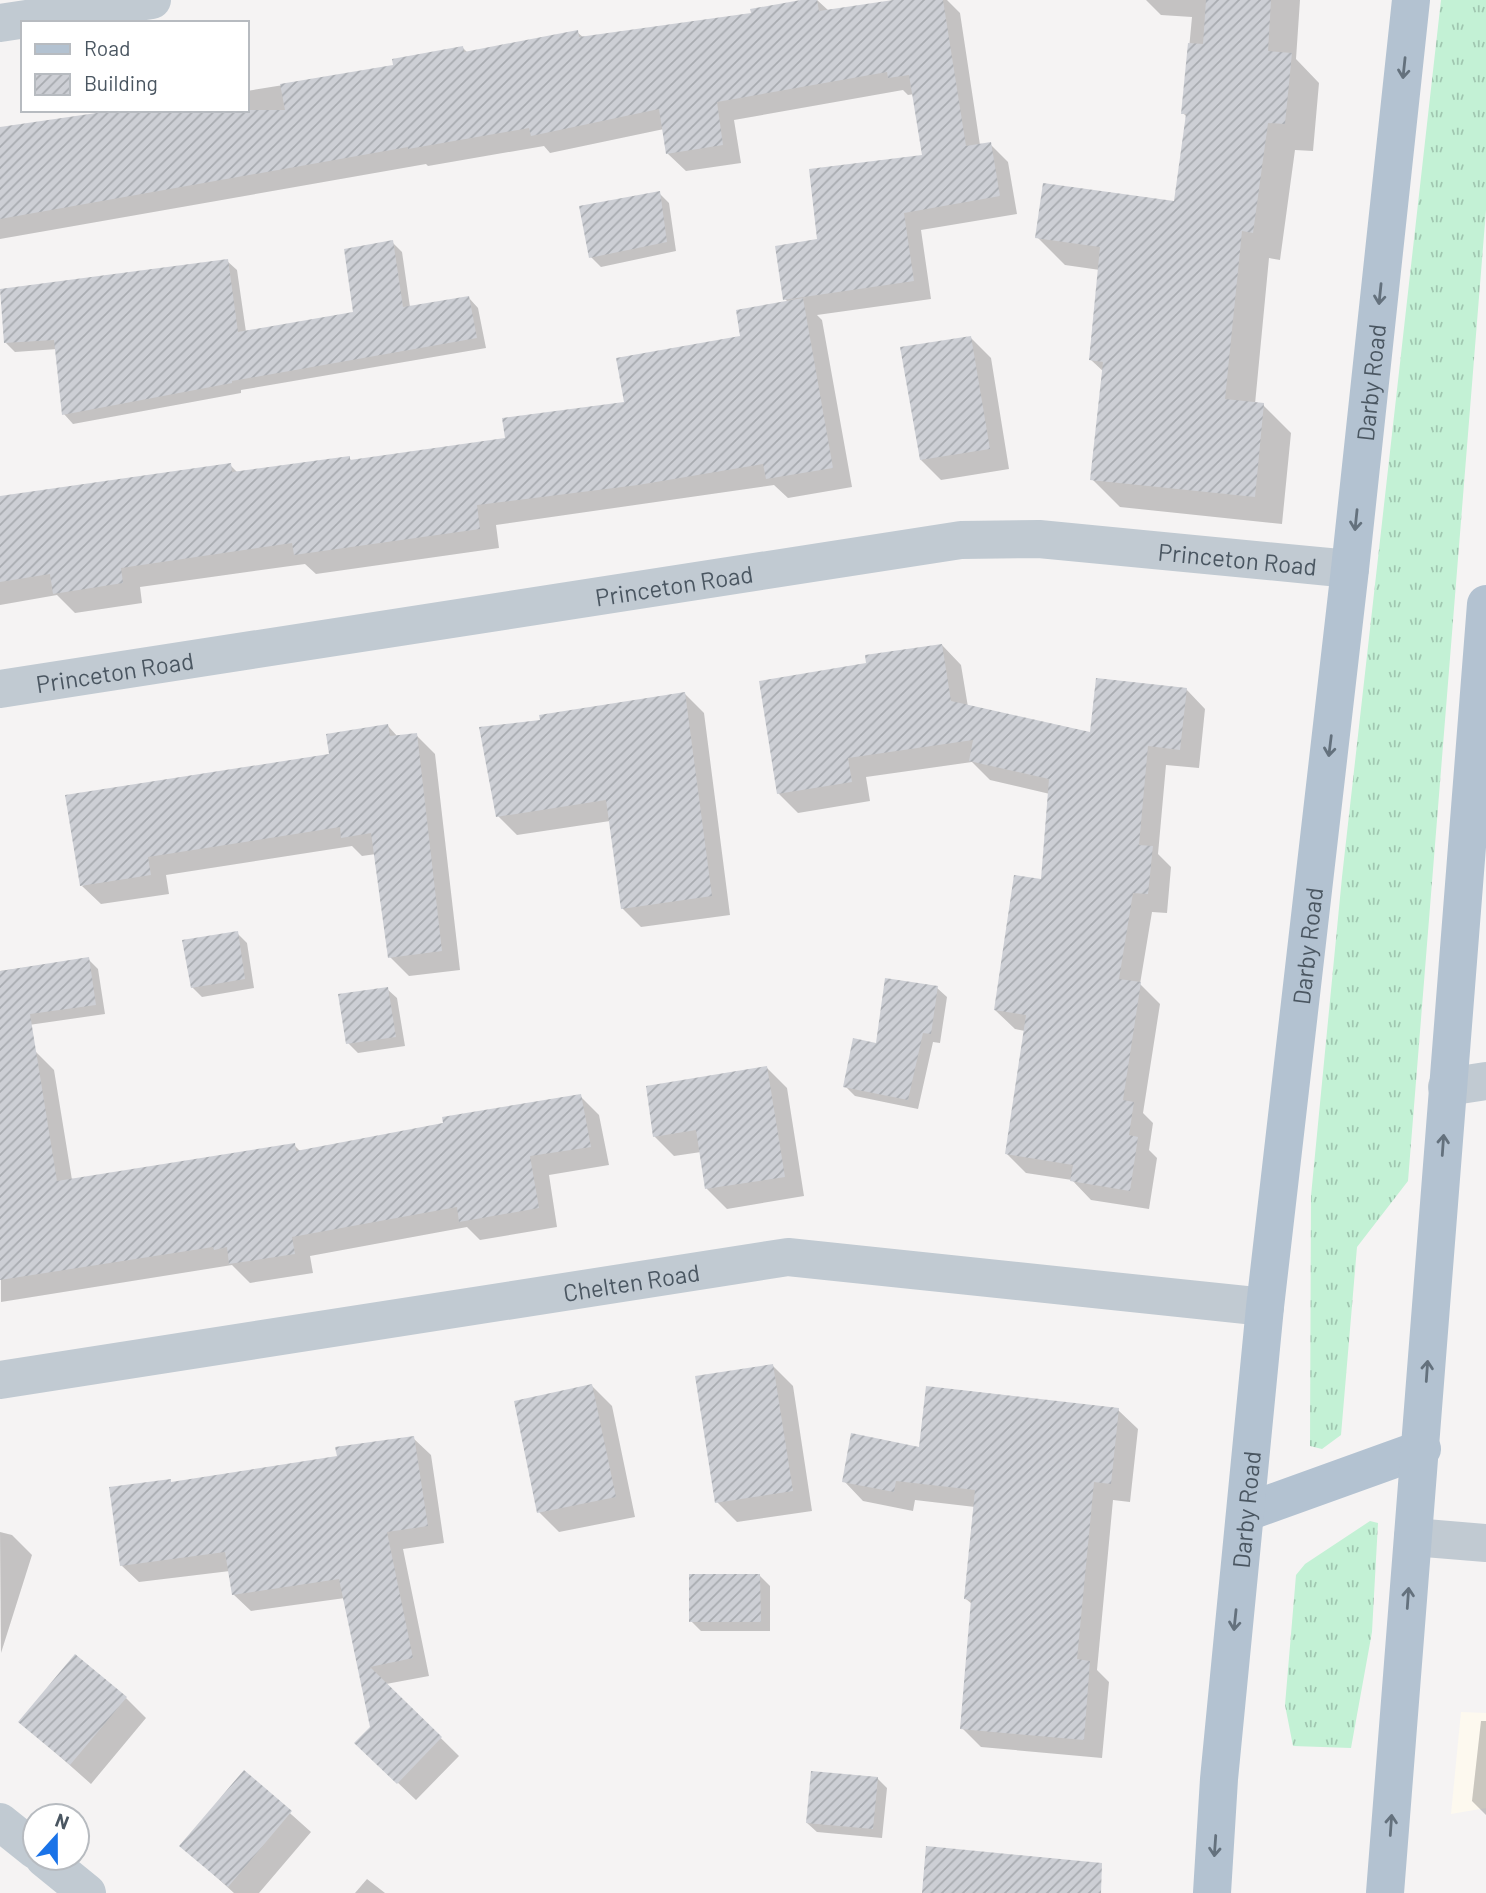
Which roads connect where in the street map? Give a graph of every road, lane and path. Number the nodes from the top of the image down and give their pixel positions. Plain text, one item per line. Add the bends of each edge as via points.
1 (152, 0) edge
2 (1411, 0) edge
3 (0, 23) edge
4 (1350, 569) junction
5 (1486, 604) edge
6 (0, 689) edge
7 (1486, 1081) edge
8 (1447, 1087) junction
9 (1265, 1307) junction
10 (0, 1380) edge
11 (1422, 1449) junction
12 (1247, 1512) junction
13 (1413, 1537) junction
14 (1486, 1543) edge
15 (0, 1822) edge
16 (21, 1839) edge
17 (61, 1872) edge
18 (87, 1893) edge
19 (1212, 1893) edge
20 (1385, 1893) edge

1 - 3 street
2 -> 4 main road, Darby Road
4 - 6 street, Princeton Road via 1040,539 961,540
4 -> 9 main road, Darby Road
5 - 8 main road
7 - 8 street
11 -> 8 main road
9 - 10 street, Chelten Road via 788,1257
9 - 12 main road, Darby Road
11 - 12 main road
11 - 13 main road
12 -> 19 main road, Darby Road
13 - 14 street
20 -> 13 main road
15 - 16 street
17 - 18 street

